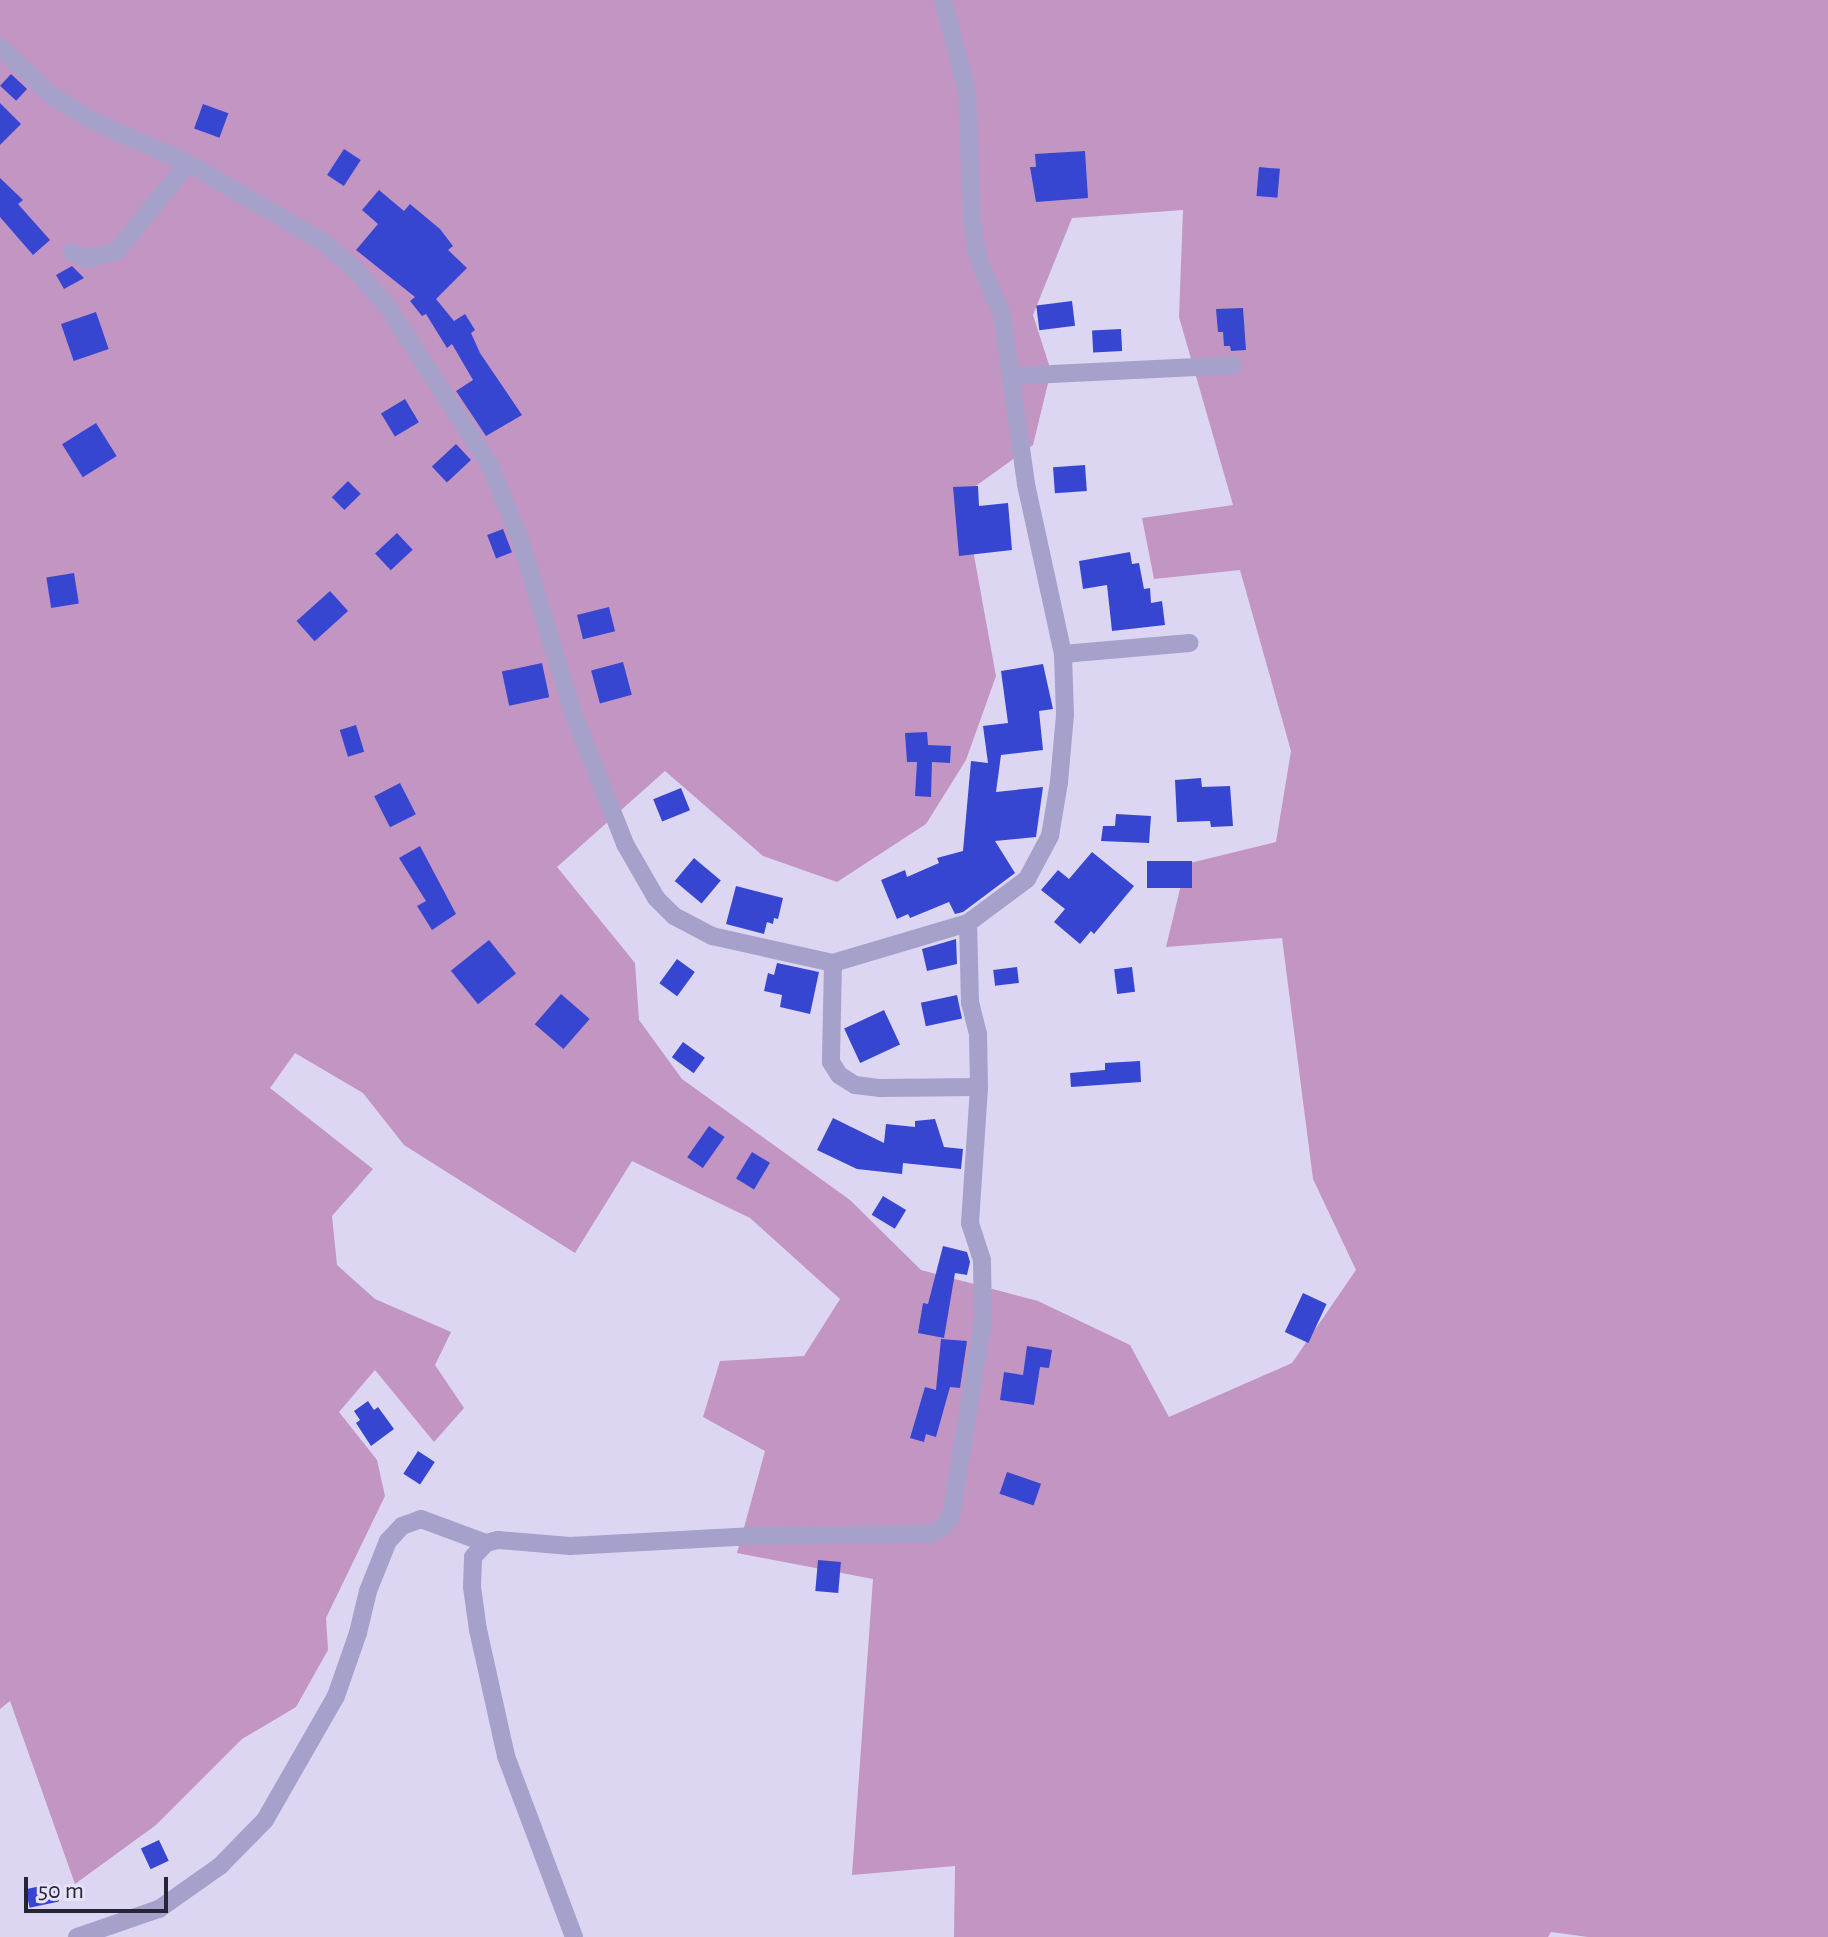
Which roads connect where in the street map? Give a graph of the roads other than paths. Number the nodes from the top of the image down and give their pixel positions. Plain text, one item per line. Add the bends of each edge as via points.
1 (943, 0) edge
2 (0, 47) edge
3 (188, 163) junction
4 (72, 252) dead end
5 (1233, 365) dead end
6 (1011, 376) junction
7 (1190, 643) dead end
8 (1063, 654) junction
9 (968, 923) junction
10 (833, 963) junction
11 (979, 1087) junction
12 (486, 1543) junction
13 (77, 1937) edge
14 (574, 1937) edge

1 - 6 street via 967,91 976,246 1002,314
2 - 3 street via 52,96 93,121
3 - 4 street via 117,251 86,259
3 - 10 street via 323,242 355,269 387,306 490,465 517,530 573,713 625,844 656,898 674,916 712,936
5 - 6 street
6 - 8 street via 1030,507
7 - 8 street
8 - 9 street via 1065,715 1050,836 1027,879
9 - 10 street
9 - 11 street
10 - 11 street via 831,1062 839,1075 855,1085 881,1088
11 - 12 street via 970,1223 982,1260 983,1320 956,1502 942,1528 930,1534 879,1537 754,1536 570,1546
12 - 13 street via 421,1519 402,1526 388,1541 368,1591 336,1696 265,1820 220,1866 159,1909
12 - 14 street via 471,1568 489,1689 511,1771

